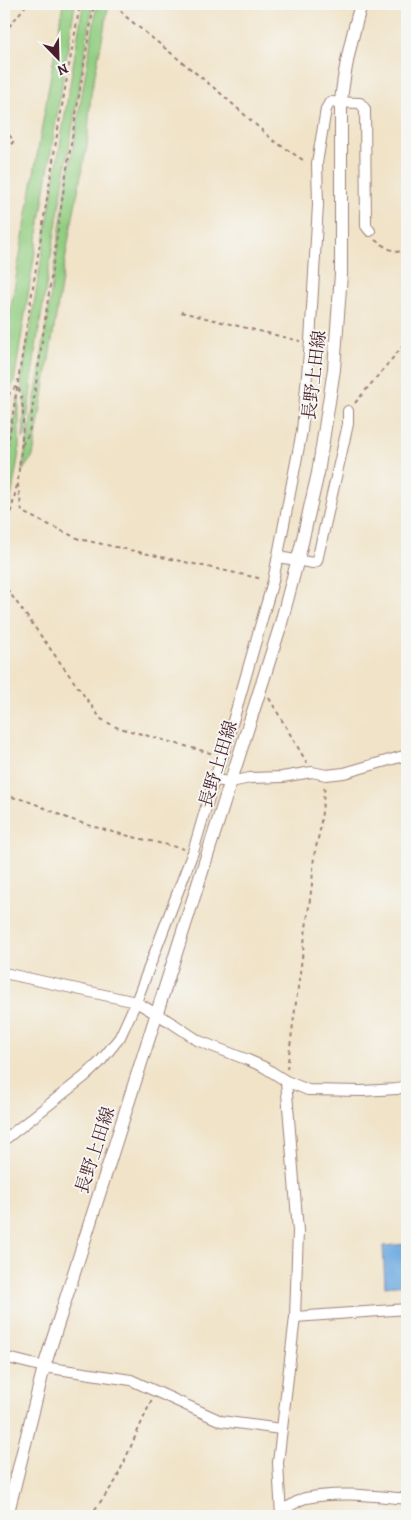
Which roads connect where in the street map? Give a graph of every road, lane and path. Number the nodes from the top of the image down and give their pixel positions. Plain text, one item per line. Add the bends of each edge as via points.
1 (28, 4) edge
2 (80, 4) edge
3 (94, 4) edge
4 (116, 4) edge
5 (361, 4) edge
6 (4, 33) edge
7 (341, 102) junction
8 (4, 129) edge
9 (4, 152) edge
10 (317, 163) junction
11 (370, 232) joint
12 (407, 249) edge
13 (181, 312) dead end
14 (407, 340) edge
15 (310, 341) junction
16 (17, 386) junction
17 (348, 410) joint
18 (4, 411) edge
19 (22, 445) junction
20 (4, 470) edge
21 (19, 476) junction
22 (4, 544) edge
23 (278, 557) junction
24 (298, 561) junction
25 (273, 581) junction
26 (7, 589) dead end
27 (247, 671) junction
28 (264, 676) junction
29 (259, 692) junction
30 (407, 755) edge
31 (223, 756) junction
32 (312, 772) junction
33 (326, 774) junction
34 (214, 780) junction
35 (231, 782) junction
36 (4, 796) edge
37 (193, 852) junction
38 (4, 973) edge
39 (136, 1002) junction
40 (156, 1014) junction
41 (286, 1082) junction
42 (407, 1085) edge
43 (4, 1140) edge
44 (407, 1308) edge
45 (295, 1317) junction
46 (4, 1358) edge
47 (44, 1367) junction
48 (156, 1392) junction
49 (281, 1429) junction
50 (407, 1498) edge
51 (281, 1513) edge
52 (7, 1516) edge
53 (90, 1516) edge

1 - 6 path
2 - 16 path
3 - 19 path via 29,432
4 - 10 path via 126,16 274,141 302,160
5 - 7 main road, 長野上田線 via 347,57
7 - 10 street via 330,102 326,108
7 - 11 street via 360,103 365,109 366,226
7 - 24 main road, 長野上田線 via 340,306 326,429
8 - 9 path via 14,141
10 - 15 street via 318,205
11 - 12 path via 387,248 397,252
13 - 15 path
14 - 17 path
15 - 23 street via 302,431
16 - 18 path via 10,392
16 - 19 path via 22,396
16 - 20 path
17 - 24 street via 348,424 317,561
19 - 21 path
21 - 22 path
21 - 25 path via 22,512 80,539
23 - 24 street
23 - 25 street
24 - 28 main road, 長野上田線
25 - 27 street
26 - 31 path via 101,719 116,727
27 - 28 street
27 - 31 street
28 - 29 main road, 長野上田線
29 - 32 path via 273,703
29 - 35 main road, 長野上田線
30 - 33 street via 344,773
31 - 34 street
32 - 33 street
32 - 35 street
33 - 41 path
34 - 35 street
34 - 37 street
35 - 40 main road, 長野上田線
36 - 37 path via 23,799 76,822
37 - 39 street
38 - 39 street
39 - 40 street
39 - 43 street via 120,1037 100,1062
40 - 41 street via 199,1041 264,1067
40 - 47 main road, 長野上田線
41 - 42 street via 308,1090 362,1091
41 - 45 street via 298,1231
44 - 45 street
45 - 49 street
46 - 47 street
47 - 48 street via 131,1380
47 - 52 main road, 長野上田線
48 - 49 street via 222,1422
48 - 53 path via 115,1482
49 - 51 street via 278,1463
50 - 51 street via 345,1493 320,1495 301,1499

